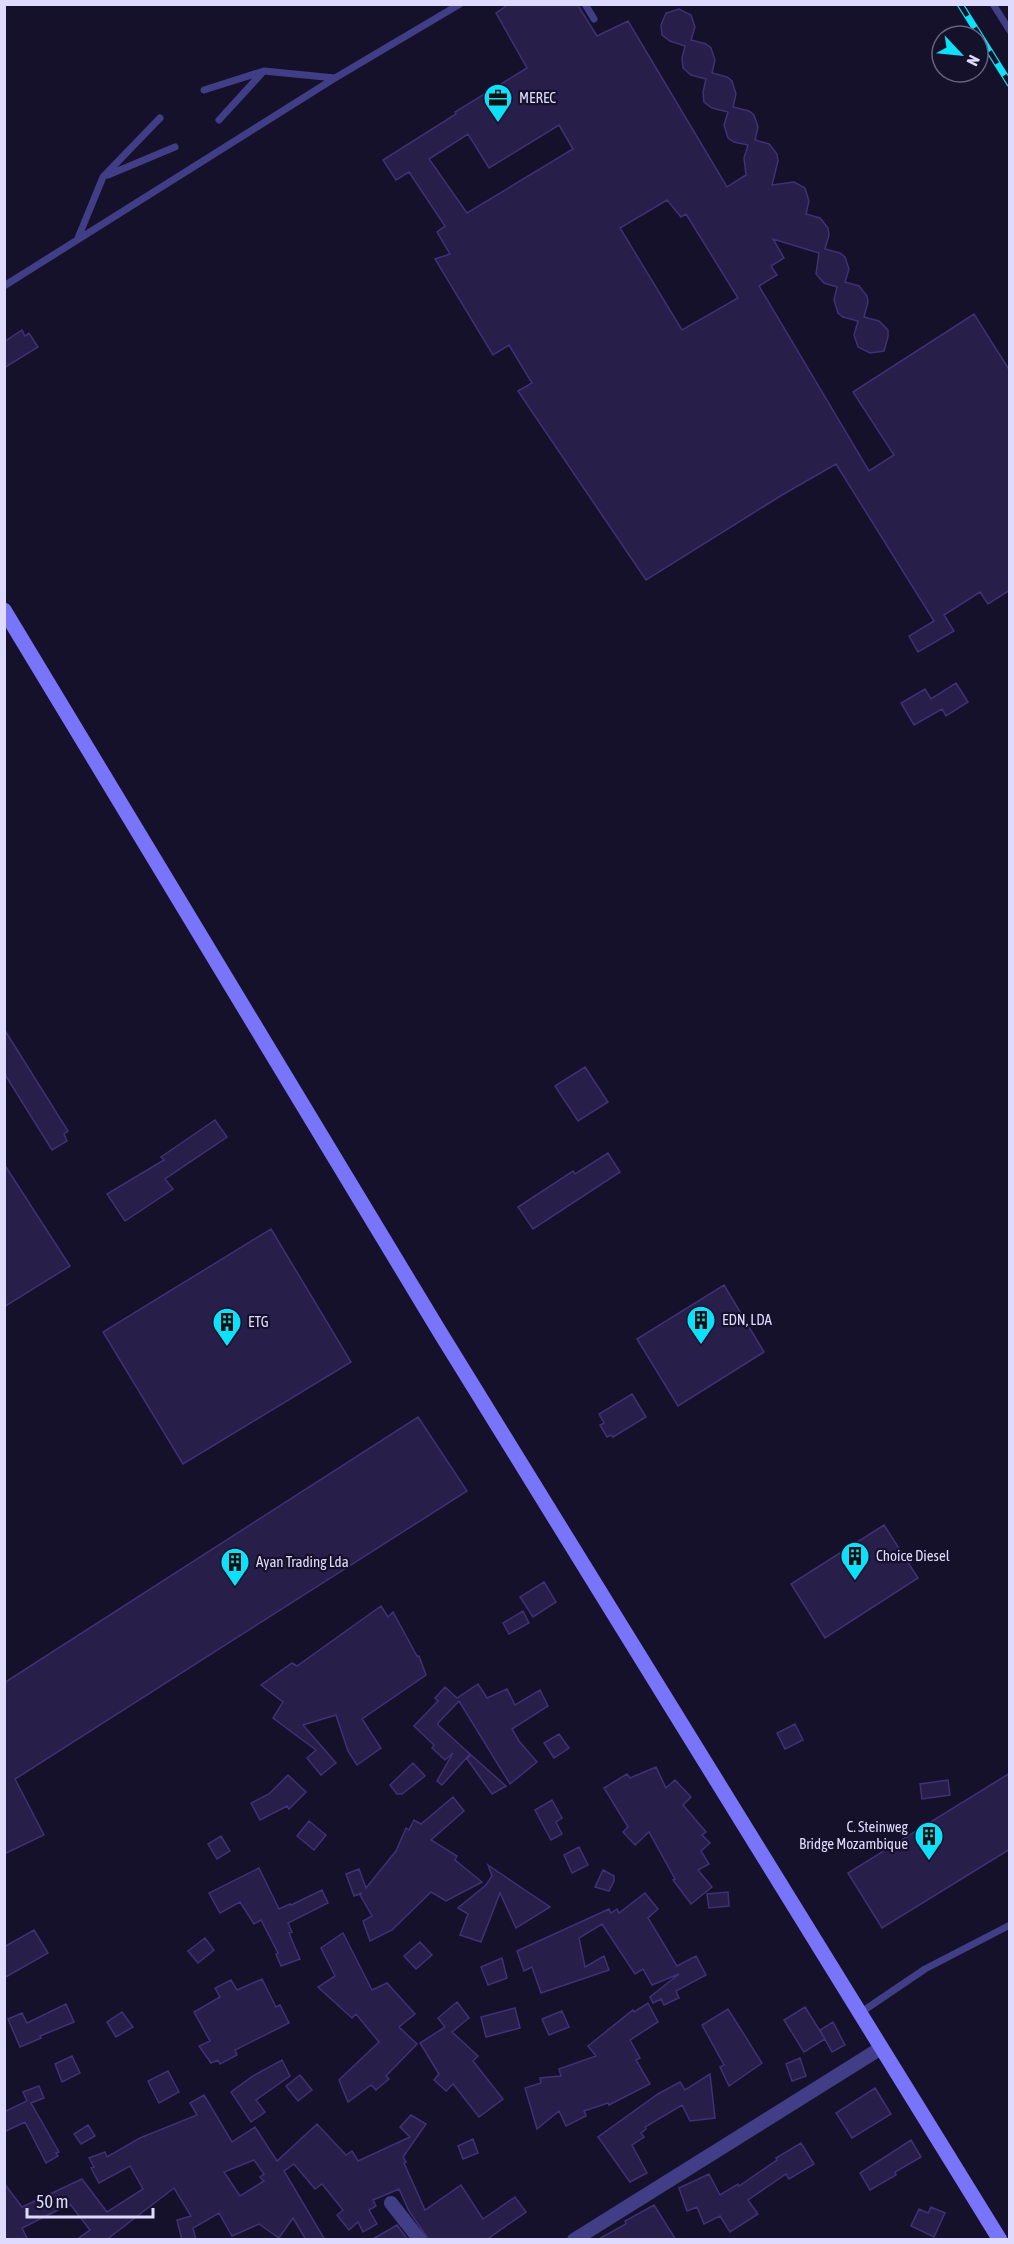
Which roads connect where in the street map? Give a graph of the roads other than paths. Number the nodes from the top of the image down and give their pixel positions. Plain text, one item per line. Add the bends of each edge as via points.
1 (460, 4) edge
2 (585, 4) edge
3 (993, 4) edge
4 (594, 19) dead end
5 (1010, 31) edge
6 (264, 70) junction
7 (334, 78) junction
8 (204, 90) dead end
9 (160, 118) dead end
10 (219, 120) dead end
11 (175, 147) dead end
12 (103, 177) junction
13 (78, 238) junction
14 (4, 286) edge
15 (4, 610) edge
16 (1010, 1925) edge
17 (860, 2013) junction
18 (881, 2048) junction
19 (391, 2203) dead end
20 (420, 2240) edge
21 (574, 2240) edge
22 (1000, 2240) edge

1 - 7 lane
2 - 4 lane
3 - 5 lane
6 - 7 lane
6 - 8 lane
6 - 10 lane
7 - 13 lane
9 - 12 lane
11 - 12 lane
12 - 13 lane
13 - 14 lane
15 - 17 main road via 441,1334
16 - 17 lane via 925,1969
17 - 18 main road
18 - 21 street
18 - 22 main road
19 - 20 street

